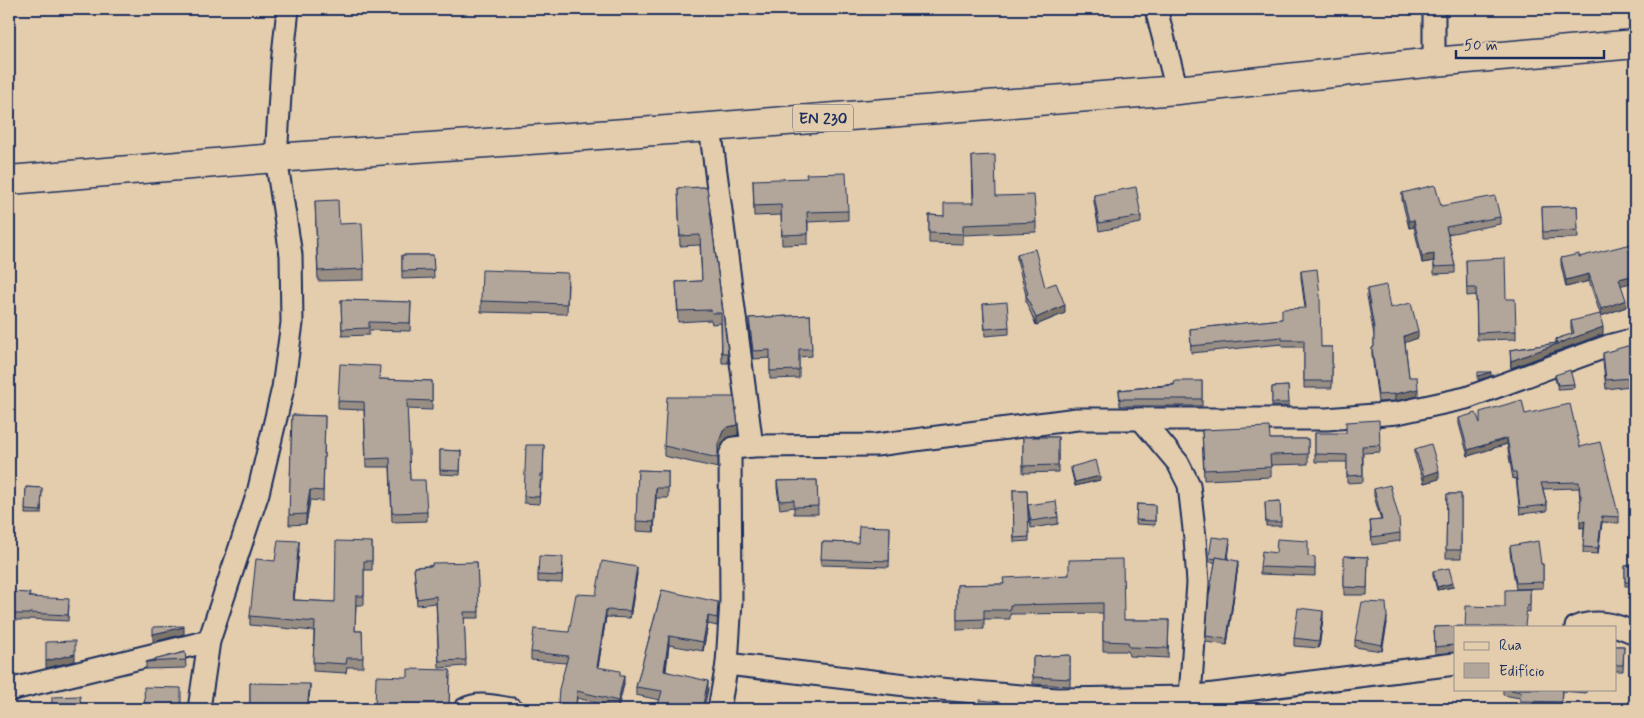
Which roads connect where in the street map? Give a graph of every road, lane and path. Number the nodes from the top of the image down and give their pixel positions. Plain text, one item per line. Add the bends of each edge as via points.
1 (288, 9) edge
2 (1156, 9) edge
3 (1434, 9) edge
4 (1635, 44) edge
5 (1434, 62) junction
6 (1177, 90) junction
7 (710, 127) junction
8 (276, 158) junction
9 (9, 180) edge
10 (1635, 339) edge
11 (1141, 419) junction
12 (752, 446) junction
13 (1579, 626) edge
14 (1635, 633) edge
15 (209, 641) junction
16 (727, 664) junction
17 (1454, 664) edge
18 (9, 690) edge
19 (1190, 697) junction
20 (199, 709) edge
21 (465, 709) edge
22 (512, 709) edge
23 (719, 709) edge

1 - 8 street
2 - 6 street
3 - 5 street
4 - 5 main road, EN 230
5 - 6 main road, EN 230
6 - 7 main road, EN 230
7 - 8 main road, EN 230
7 - 12 street
8 - 9 main road, EN 230
8 - 15 street via 291,255 292,323 284,388 258,493
10 - 11 street via 1466,398 1397,414 1327,419
11 - 12 street via 1077,419 876,445
11 - 19 street via 1178,463 1188,485 1198,583
12 - 16 street via 734,448 730,455 732,601
13 - 14 street via 1602,622
15 - 18 street
15 - 20 street
16 - 19 street via 1056,699
16 - 23 street
17 - 19 street
21 - 22 street via 481,705

